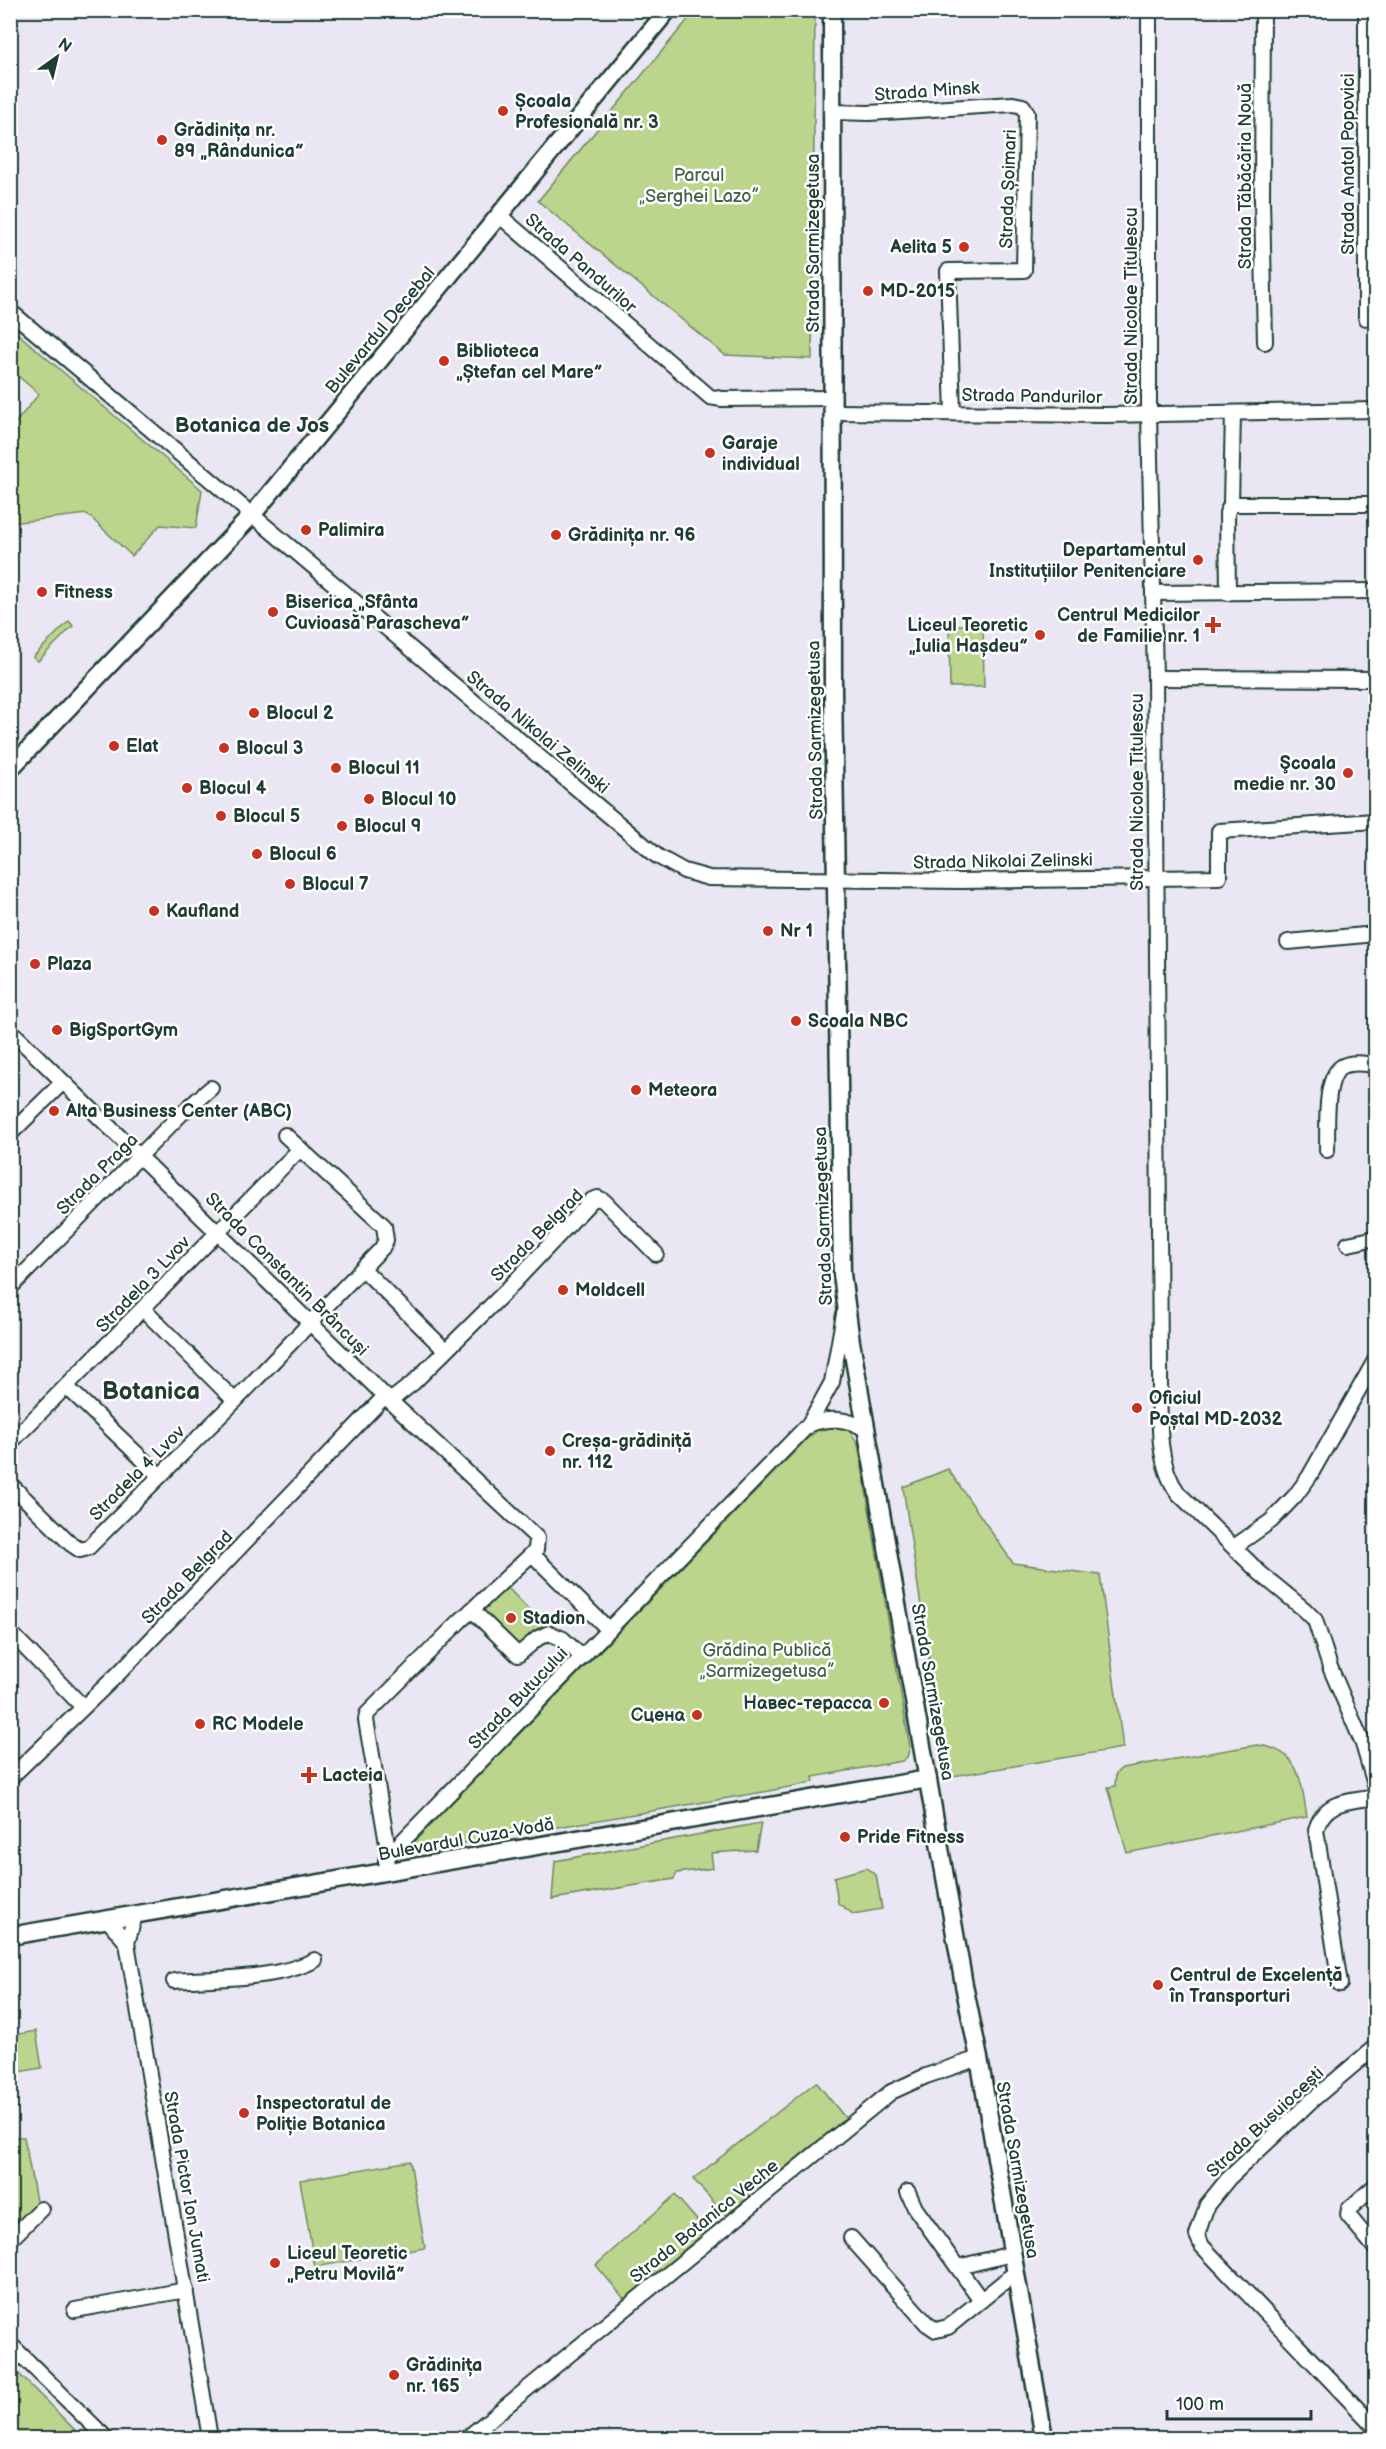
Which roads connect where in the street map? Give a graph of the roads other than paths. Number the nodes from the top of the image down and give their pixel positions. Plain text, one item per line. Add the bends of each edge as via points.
1 (668, 10) edge
2 (832, 10) edge
3 (1149, 10) edge
4 (1263, 10) edge
5 (1366, 10) edge
6 (1024, 107) joint
7 (832, 112) junction
8 (500, 216) junction
9 (10, 311) edge
10 (1366, 318) dead end
11 (1265, 342) dead end
12 (833, 405) junction
13 (1376, 410) edge
14 (953, 413) junction
15 (1233, 413) junction
16 (1149, 414) junction
17 (1231, 504) junction
18 (1376, 504) edge
19 (253, 514) junction
20 (1376, 591) edge
21 (1153, 593) junction
22 (1228, 593) junction
23 (1155, 678) junction
24 (1376, 679) edge
25 (10, 769) edge
26 (1376, 821) edge
27 (1156, 876) junction
28 (836, 879) junction
29 (1376, 934) edge
30 (1288, 942) dead end
31 (10, 1030) edge
32 (1376, 1065) edge
33 (62, 1083) junction
34 (211, 1088) dead end
35 (10, 1134) edge
36 (285, 1135) dead end
37 (300, 1149) junction
38 (1327, 1150) dead end
39 (141, 1156) junction
40 (218, 1232) junction
41 (1376, 1238) edge
42 (1347, 1244) dead end
43 (656, 1254) dead end
44 (363, 1269) junction
45 (10, 1288) edge
46 (845, 1307) junction
47 (144, 1310) junction
48 (309, 1323) junction
49 (445, 1350) junction
50 (1376, 1359) edge
51 (67, 1387) junction
52 (388, 1399) junction
53 (235, 1401) junction
54 (809, 1424) junction
55 (867, 1430) junction
56 (10, 1443) edge
57 (160, 1476) junction
58 (10, 1484) edge
59 (1234, 1547) junction
60 (535, 1548) junction
61 (472, 1611) junction
62 (609, 1630) junction
63 (10, 1632) edge
64 (582, 1658) junction
65 (83, 1707) junction
66 (10, 1778) edge
67 (928, 1779) junction
68 (1376, 1788) edge
69 (1376, 1797) edge
70 (388, 1864) junction
71 (135, 1915) junction
72 (108, 1920) junction
73 (10, 1936) edge
74 (127, 1943) junction
75 (315, 1959) dead end
76 (174, 1981) dead end
77 (1340, 1984) dead end
78 (1376, 2046) edge
79 (979, 2058) junction
80 (1376, 2185) edge
81 (908, 2192) dead end
82 (40, 2210) dead end
83 (851, 2238) dead end
84 (10, 2240) edge
85 (1376, 2249) edge
86 (1012, 2254) junction
87 (958, 2267) junction
88 (1016, 2272) junction
89 (186, 2290) junction
90 (981, 2300) junction
91 (75, 2310) dead end
92 (10, 2344) edge
93 (1376, 2428) edge
94 (106, 2439) edge
95 (210, 2439) edge
96 (467, 2439) edge
97 (1044, 2439) edge

1 - 8 main road, Bulevardul Decebal
2 - 7 main road, Strada Sarmizegetusa
3 - 16 street, Strada Nicolae Titulescu
4 - 11 street, Strada Tăbăcăria Nouă
5 - 10 street, Strada Anatol Popovici
6 - 7 street, Strada Minsk via 1013,104
6 - 14 street, Strada Șoimari via 1028,115 1024,270 948,271
7 - 12 main road, Strada Sarmizegetusa
8 - 12 street, Strada Pandurilor via 710,397
8 - 19 main road, Bulevardul Decebal
9 - 19 street, Strada Nikolai Zelinski
12 - 14 street, Strada Pandurilor
12 - 28 main road, Strada Sarmizegetusa
13 - 15 street, Strada Pandurilor
14 - 16 street, Strada Pandurilor
15 - 16 street, Strada Pandurilor
15 - 17 street
16 - 21 street, Strada Nicolae Titulescu
17 - 18 street
17 - 22 street via 1227,513
19 - 25 main road, Bulevardul Decebal
19 - 28 street, Strada Nikolai Zelinski via 665,862 709,878
20 - 22 street
21 - 22 street
21 - 23 street, Strada Nicolae Titulescu
23 - 24 street
23 - 27 street, Strada Nicolae Titulescu
26 - 27 street, Strada Nikolai Zelinski via 1219,831 1219,877
27 - 28 street, Strada Nikolai Zelinski via 961,881
27 - 59 street, Strada Nicolae Titulescu via 1162,1441 1173,1486
28 - 46 main road, Strada Sarmizegetusa
29 - 30 street
31 - 33 street, Strada Constantin Brâncuși
32 - 38 street via 1350,1064 1334,1074 1330,1083
33 - 35 street
33 - 39 street, Strada Constantin Brâncuși
34 - 39 street, Strada Praga
36 - 37 street
37 - 40 street, Stradela 3 Lvov
37 - 44 street, Stradela 4 Lvov via 384,1226 386,1240
39 - 40 street, Strada Constantin Brâncuși
39 - 45 street, Strada Praga
40 - 47 street, Stradela 3 Lvov
40 - 48 street, Strada Constantin Brâncuși
41 - 42 street
43 - 49 street, Strada Belgrad via 604,1201 595,1198
44 - 48 street, Stradela 4 Lvov
44 - 49 street
46 - 54 street, Strada Butucului via 832,1382
46 - 55 main road, Strada Sarmizegetusa
47 - 51 street, Stradela 3 Lvov
47 - 53 street
48 - 52 street, Strada Constantin Brâncuși
48 - 53 street, Stradela 4 Lvov
49 - 52 street, Strada Belgrad via 413,1383
50 - 59 street via 1295,1496 1271,1521
51 - 56 street, Stradela 3 Lvov
51 - 57 street
52 - 60 street, Strada Constantin Brâncuși via 534,1534
52 - 65 street, Strada Belgrad
53 - 57 street, Stradela 4 Lvov
54 - 55 street via 839,1419
54 - 62 street, Strada Butucului
55 - 67 main road, Strada Sarmizegetusa
57 - 58 street, Stradela 4 Lvov via 92,1544 80,1550
59 - 68 street, Strada Nicolae Titulescu via 1315,1620
60 - 61 street
60 - 62 street, Strada Constantin Brâncuși
61 - 64 street via 518,1655 549,1633 563,1639
61 - 70 street via 366,1720
62 - 64 street, Strada Butucului
63 - 65 street
64 - 70 street, Strada Butucului
65 - 66 street, Strada Belgrad
67 - 70 main road, Bulevardul Cuza-Vodă
67 - 79 main road, Strada Sarmizegetusa
69 - 77 street via 1332,1806 1324,1812 1316,1830
70 - 71 main road, Bulevardul Cuza-Vodă
71 - 72 main road, Bulevardul Cuza-Vodă
71 - 74 street, Strada Pictor Ion Jumati
72 - 73 main road, Bulevardul Cuza-Vodă
72 - 74 street, Strada Pictor Ion Jumati
74 - 89 street, Strada Pictor Ion Jumati
75 - 76 street via 271,1972
78 - 93 street, Strada Busuiocești via 1228,2179 1207,2205 1197,2235 1202,2246
79 - 86 main road, Strada Sarmizegetusa
79 - 96 street, Strada Botanica Veche via 891,2092
80 - 85 street via 1349,2209 1348,2215
81 - 87 street via 915,2208
82 - 84 street
83 - 90 street via 936,2331 948,2327
86 - 87 street
86 - 88 main road, Strada Sarmizegetusa
87 - 90 street
88 - 90 street
88 - 97 main road, Strada Sarmizegetusa
89 - 91 street
89 - 95 street, Strada Pictor Ion Jumati
92 - 94 street

